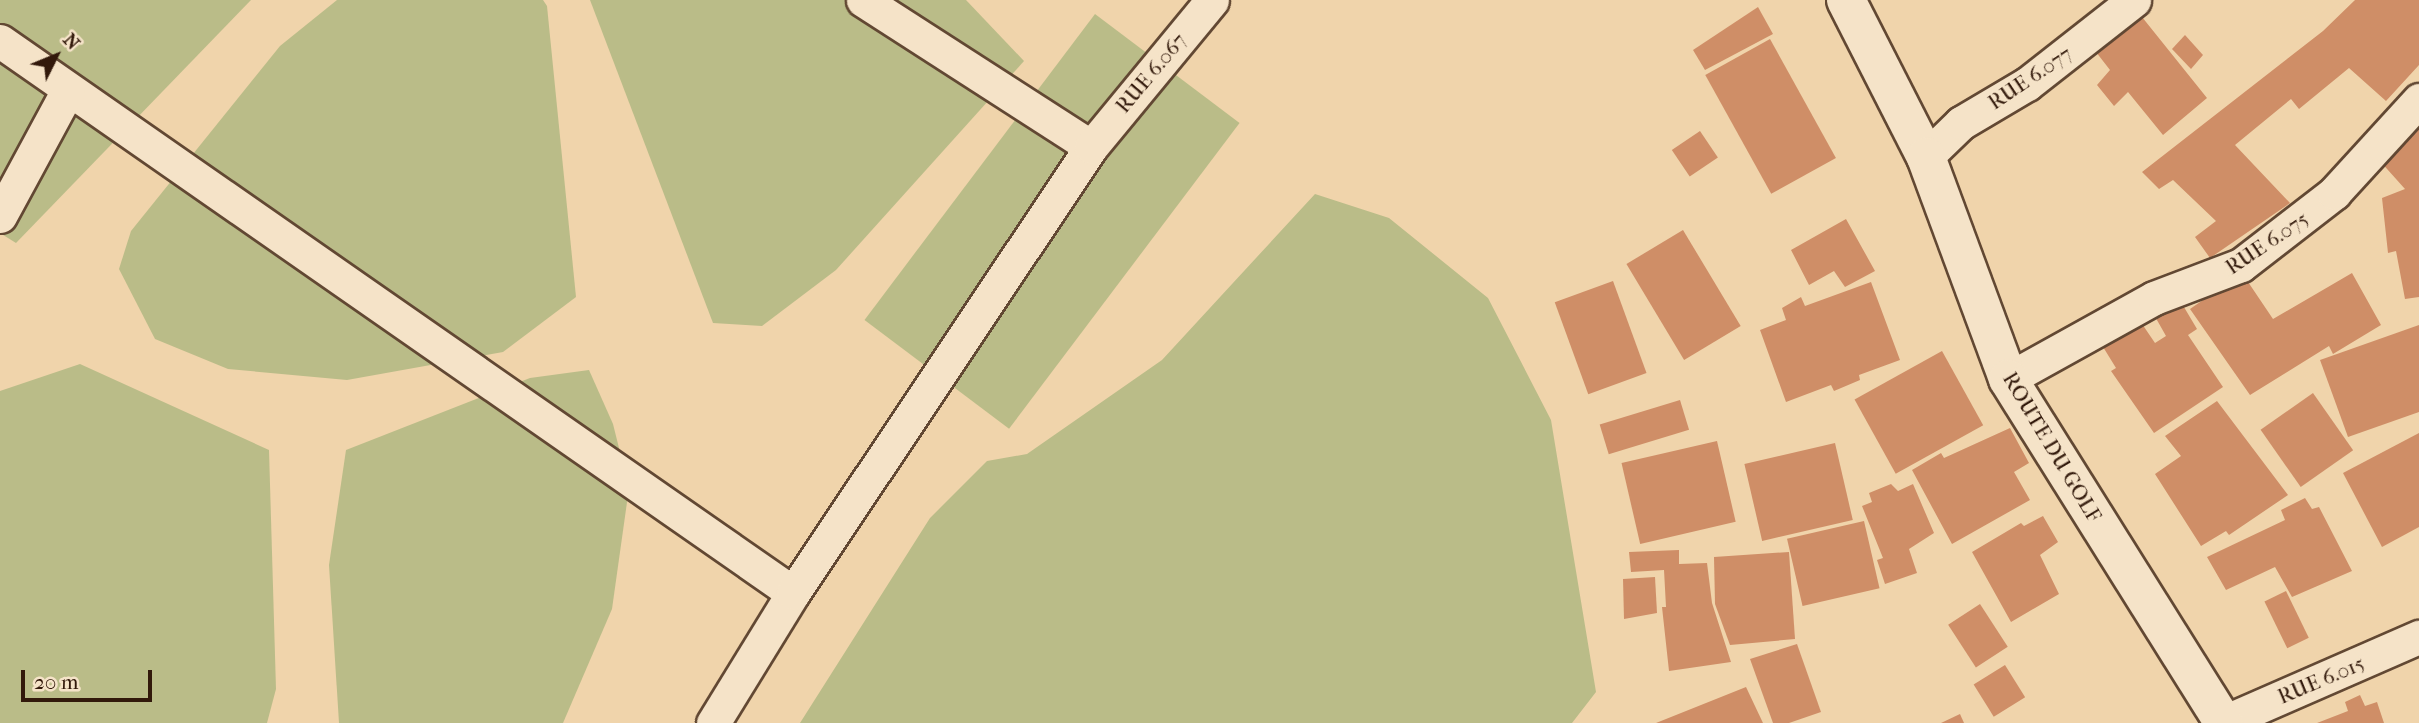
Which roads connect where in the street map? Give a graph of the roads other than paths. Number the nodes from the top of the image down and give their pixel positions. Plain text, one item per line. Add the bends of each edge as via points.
1 (863, 0) edge
2 (1212, 0) edge
3 (1846, 0) edge
4 (2134, 0) edge
5 (0, 41) edge
6 (68, 90) junction
7 (2419, 100) edge
8 (1091, 147) junction
9 (1926, 157) junction
10 (0, 216) edge
11 (2008, 379) junction
12 (793, 593) junction
13 (2419, 637) edge
14 (2224, 722) edge
15 (713, 723) edge

1 - 8 street
2 - 8 street, RUE 6.067
3 - 9 main road, ROUTE DU GOLF
4 - 9 street, RUE 6.077 via 2027,83 1961,122
5 - 6 street
6 - 10 street
6 - 12 street
7 - 11 street, RUE 6.075 via 2334,193 2250,258 2222,274 2154,298
8 - 12 street, RUE 6.067
9 - 11 main road, ROUTE DU GOLF
11 - 14 main road, ROUTE DU GOLF
12 - 15 street, RUE 6.067
13 - 14 street, RUE 6.015

